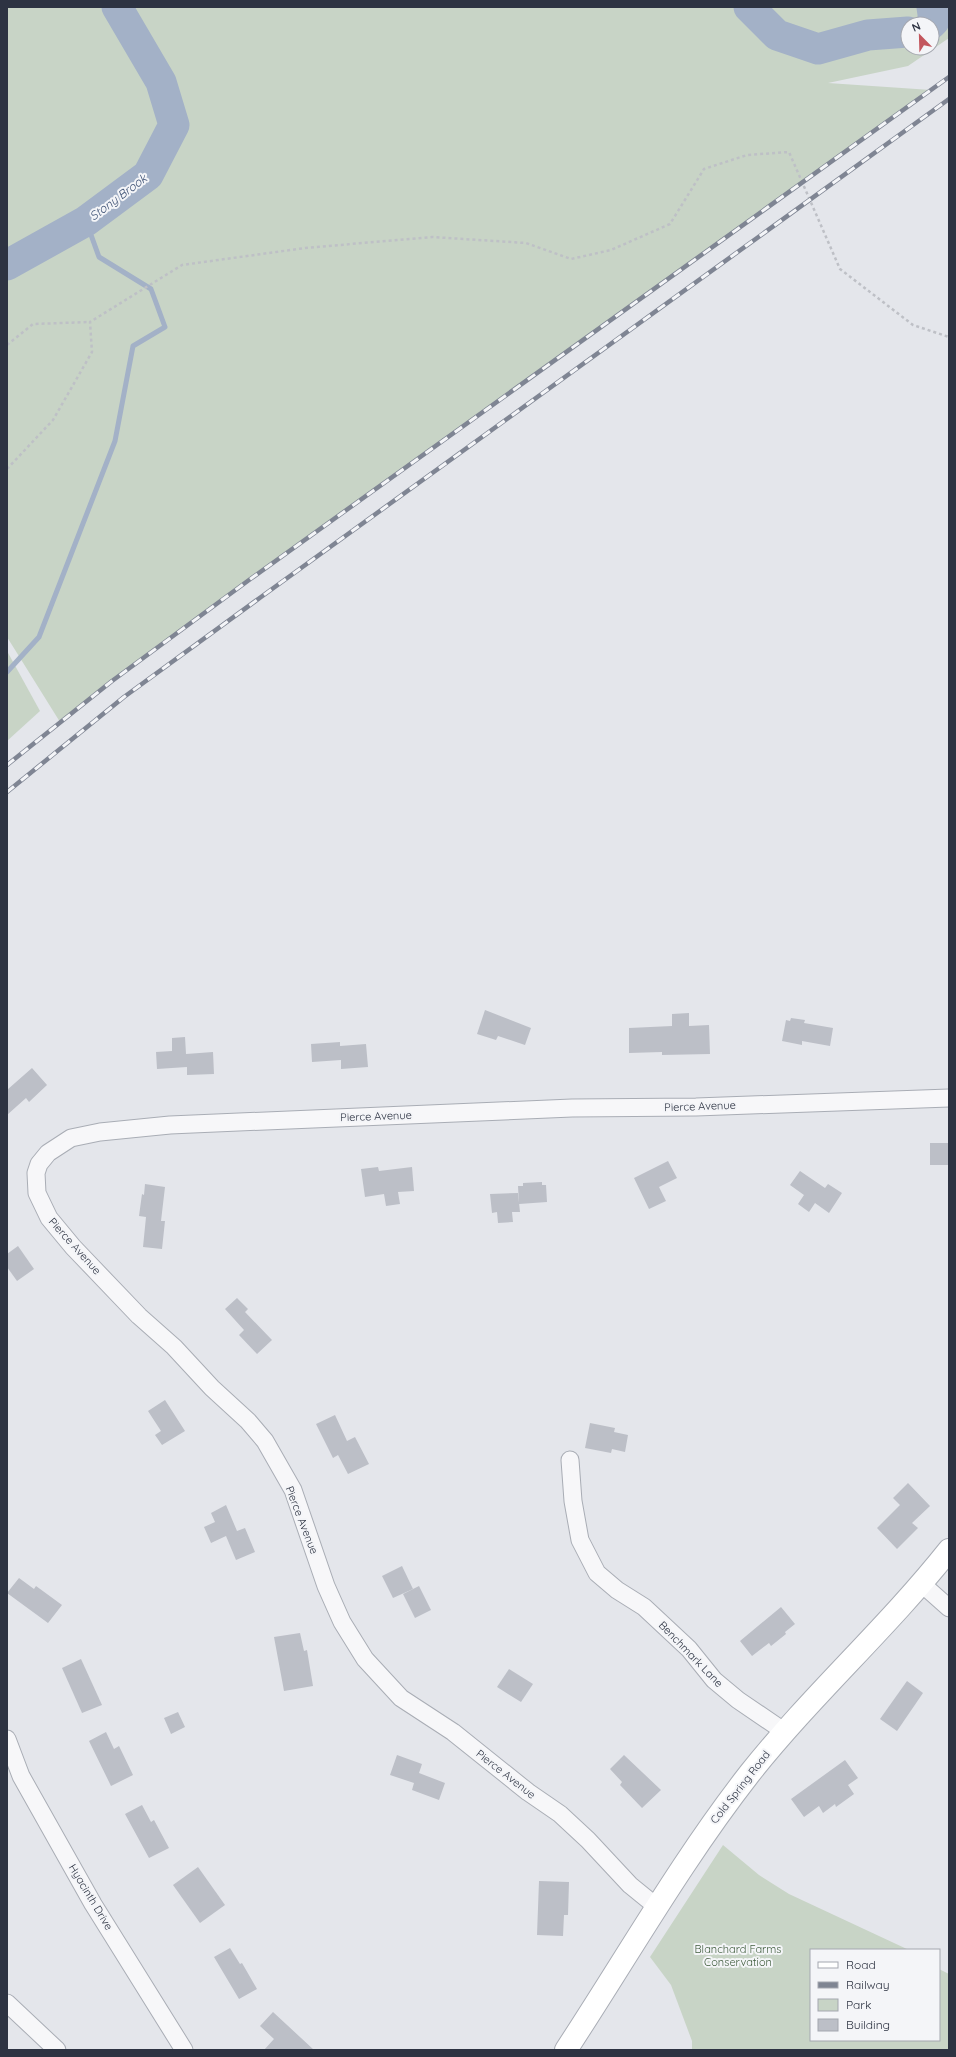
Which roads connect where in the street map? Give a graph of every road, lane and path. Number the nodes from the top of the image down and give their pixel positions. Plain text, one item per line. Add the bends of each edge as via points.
1 (90, 322) junction
2 (949, 336) edge
3 (7, 345) edge
4 (7, 470) edge
5 (949, 1098) edge
6 (570, 1460) dead end
7 (949, 1550) edge
8 (922, 1584) junction
9 (949, 1608) edge
10 (785, 1732) junction
11 (7, 1740) edge
12 (657, 1907) junction
13 (7, 2003) edge
14 (57, 2050) edge
15 (184, 2050) edge
16 (566, 2050) edge

1 - 2 path via 182,264 305,248 432,237 526,243 571,259 611,250 670,224 704,169 747,155 789,152 840,269 913,325
1 - 3 path via 33,324
1 - 4 path via 92,352 53,420
5 - 12 street, Pierce Avenue via 696,1107 572,1108 170,1125 100,1132 72,1138 48,1154 39,1164 36,1173 37,1193 49,1218 139,1316 174,1347 265,1441 293,1490 326,1586 342,1622 365,1659 401,1698 453,1732 528,1792 560,1814 630,1885
6 - 10 street, Benchmark Lane via 573,1501 580,1540 597,1573 617,1590 644,1607 689,1649 714,1680
7 - 8 street, Cold Spring Road
8 - 9 street
8 - 10 street, Cold Spring Road
10 - 12 street, Cold Spring Road via 703,1835
11 - 15 street, Hyacinth Drive via 21,1776 93,1904
12 - 16 street, Cold Spring Road
13 - 14 street

